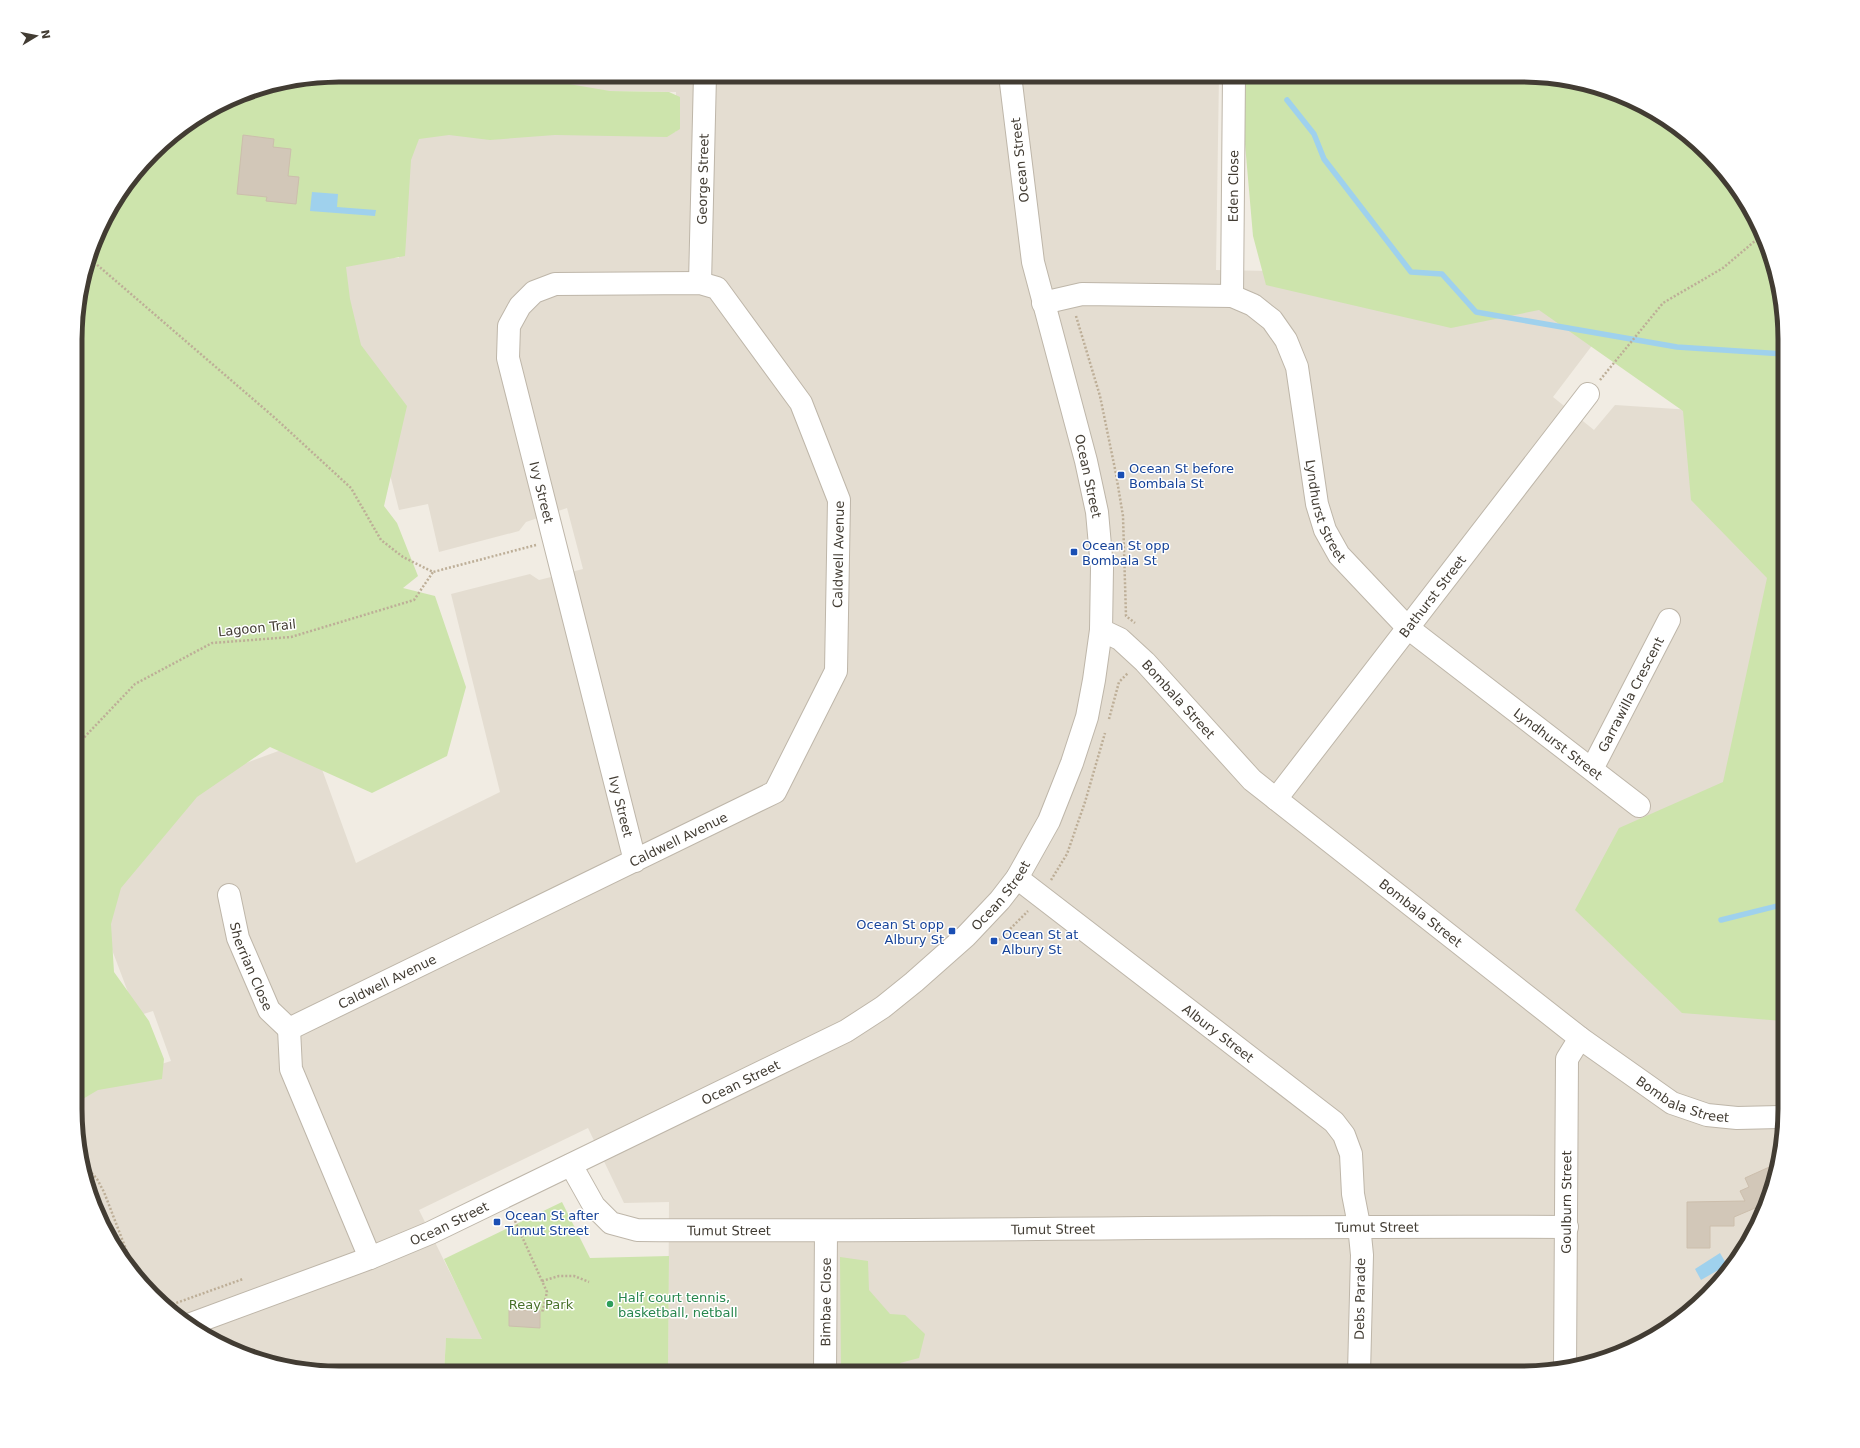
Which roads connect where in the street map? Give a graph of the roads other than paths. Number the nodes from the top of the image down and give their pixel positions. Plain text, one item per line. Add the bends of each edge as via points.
1 (705, 82) edge
2 (1011, 82) edge
3 (1234, 82) edge
4 (700, 283) junction
5 (1232, 296) junction
6 (1043, 304) junction
7 (1588, 394) road end
8 (1669, 620) dead end
9 (1408, 628) junction
10 (1101, 630) junction
11 (1592, 769) junction
12 (1276, 799) junction
13 (1639, 806) dead end
14 (636, 861) junction
15 (1017, 878) junction
16 (229, 895) dead end
17 (288, 1029) junction
18 (1580, 1038) junction
19 (1778, 1117) edge
20 (571, 1165) junction
21 (1359, 1226) junction
22 (1567, 1227) junction
23 (826, 1231) junction
24 (370, 1258) junction
25 (195, 1322) edge
26 (1565, 1362) edge
27 (825, 1366) edge
28 (1358, 1366) edge

1 - 4 street, George Street
2 - 6 street, Ocean Street via 1026,218
3 - 5 street, Eden Close
4 - 14 street, Caldwell Avenue via 717,288 801,403 839,500 836,672 775,792
4 - 14 street, Ivy Street via 555,284 534,292 520,306 509,326 508,358
5 - 6 street, Lyndhurst Street via 1082,294
5 - 9 street, Lyndhurst Street via 1253,305 1272,320 1286,340 1297,367 1317,504 1325,530 1340,555
6 - 10 street, Ocean Street via 1082,446 1097,512 1102,568
7 - 9 street, Bathurst Street
8 - 11 street, Garrawilla Crescent
9 - 11 street, Lyndhurst Street
9 - 12 street, Bathurst Street
10 - 12 street, Bombala Street via 1120,639 1145,662 1252,780
10 - 15 street, Ocean Street via 1087,717 1072,763 1049,821
11 - 13 street, Lyndhurst Street
12 - 18 street, Bombala Street
14 - 17 street, Caldwell Avenue
15 - 20 street, Ocean Street via 966,936 883,1007 846,1031
15 - 21 street, Albury Street via 1334,1122 1344,1135 1351,1154 1353,1194
16 - 17 street, Sherrian Close via 238,938 269,1010
17 - 24 street via 291,1070
18 - 19 street, Bombala Street via 1672,1103 1707,1115 1737,1118
18 - 22 street, Goulburn Street via 1567,1060
20 - 23 street, Tumut Street via 594,1206 611,1223 637,1230
20 - 24 street, Ocean Street via 430,1233
21 - 22 street, Tumut Street
21 - 23 street, Tumut Street
21 - 28 street, Debs Parade via 1362,1255
22 - 26 street, Goulburn Street
23 - 27 street, Bimbae Close
24 - 25 street, Ocean Street

